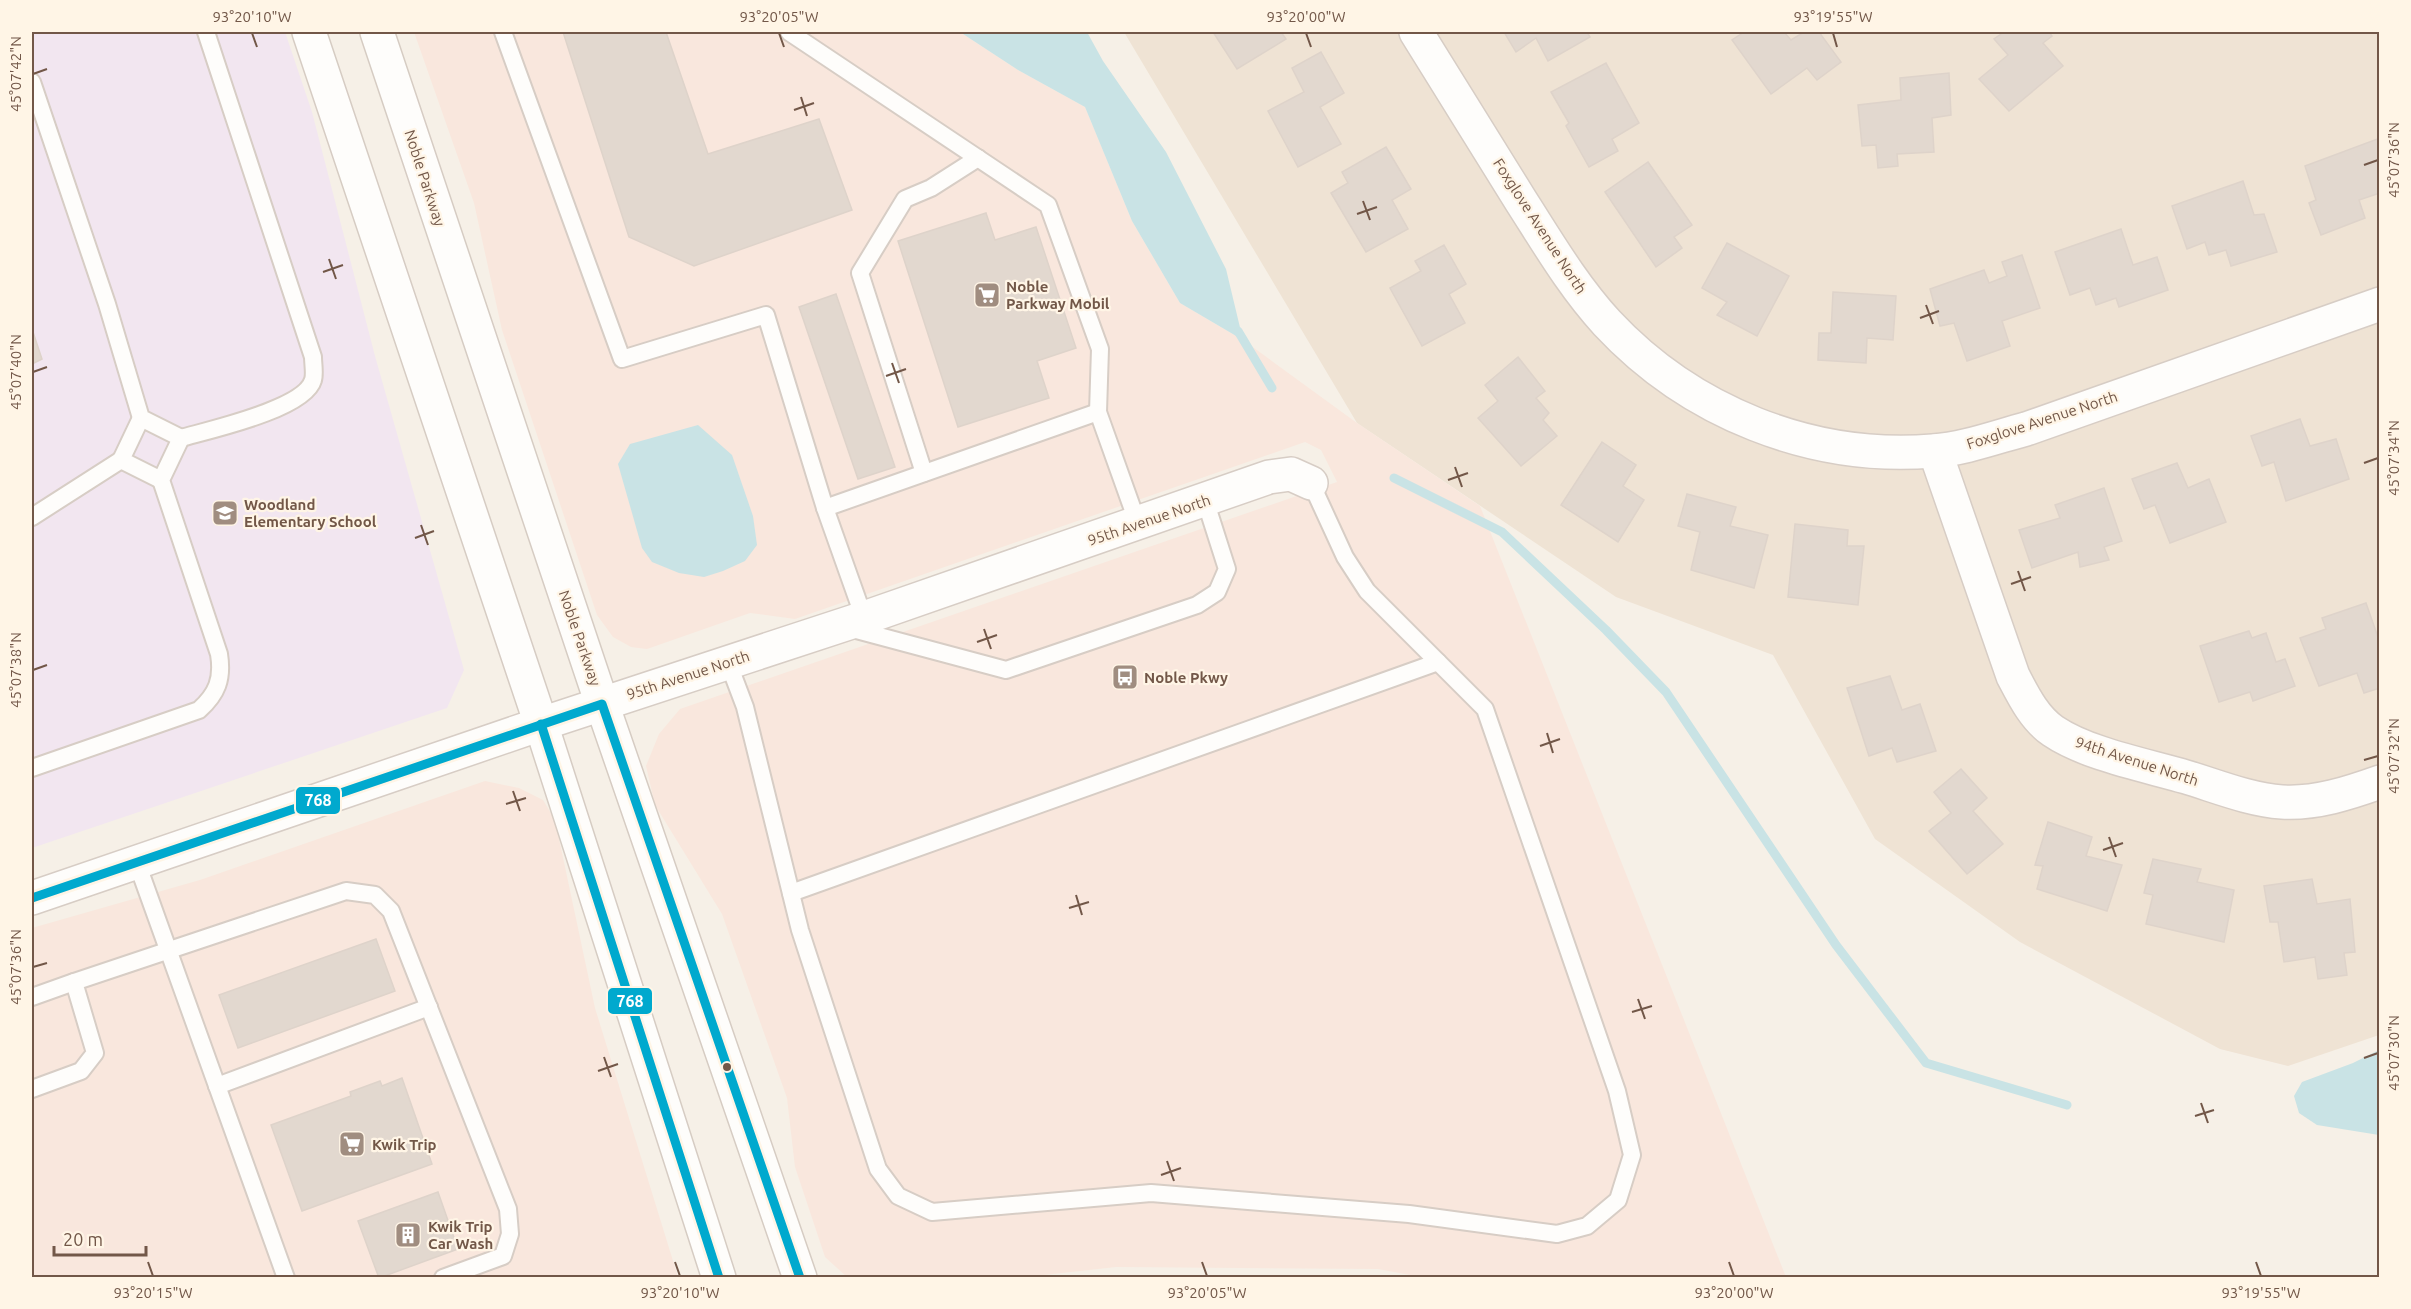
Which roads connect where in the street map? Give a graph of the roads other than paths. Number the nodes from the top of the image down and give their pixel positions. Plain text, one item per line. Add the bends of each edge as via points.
1 (206, 32) edge
2 (309, 32) edge
3 (377, 32) edge
4 (503, 32) edge
5 (789, 32) edge
6 (1416, 32) edge
7 (32, 82) edge
8 (978, 158) junction
9 (2379, 304) edge
10 (1098, 412) junction
11 (141, 418) junction
12 (181, 438) junction
13 (1935, 451) junction
14 (121, 460) junction
15 (924, 473) junction
16 (161, 480) junction
17 (1311, 483) joint
18 (1205, 500) junction
19 (825, 508) junction
20 (32, 517) edge
21 (1138, 524) junction
22 (852, 622) junction
23 (728, 662) junction
24 (1438, 662) junction
25 (602, 704) junction
26 (541, 724) junction
27 (32, 768) edge
28 (2379, 782) edge
29 (137, 863) junction
30 (791, 893) junction
31 (32, 898) edge
32 (168, 951) junction
33 (74, 982) junction
34 (32, 997) edge
35 (429, 1007) junction
36 (217, 1086) junction
37 (32, 1089) edge
38 (286, 1278) edge
39 (443, 1278) edge
40 (719, 1278) edge
41 (801, 1278) edge

1 - 12 lane via 313,357 313,381 304,395 284,406
2 - 26 street
3 - 25 street, Noble Parkway
4 - 19 lane via 622,359 765,315
5 - 8 lane
6 - 13 street, Foxglove Avenue North via 1574,283 1607,323 1661,372 1721,411 1791,437 1850,448
7 - 11 lane
8 - 10 lane via 1048,206 1100,350
8 - 15 lane via 931,188 905,198 860,273
9 - 13 street, Foxglove Avenue North via 2025,429
10 - 15 lane
10 - 21 lane
11 - 12 lane
11 - 14 lane
12 - 16 lane
13 - 28 street, 94th Avenue North via 2013,676 2028,705 2051,730 2083,746 2282,802 2316,801
14 - 16 lane
14 - 20 lane
15 - 19 lane
16 - 27 lane via 219,654 221,675 215,693 189,715
17 - 18 street, 95th Avenue North via 1291,474 1269,477
17 - 24 lane via 1345,557 1367,591
18 - 21 street, 95th Avenue North
18 - 22 lane via 1227,569 1217,592 1186,609 1006,670
19 - 22 lane
21 - 22 street, 95th Avenue North
22 - 23 street, 95th Avenue North
23 - 25 street, 95th Avenue North
23 - 30 lane via 745,708
24 - 30 lane
24 - 30 lane via 1485,709 1617,1091 1632,1155 1618,1200 1587,1226 1557,1234 1409,1214 1151,1193 932,1212 898,1196 878,1169
25 - 26 street, 95th Avenue North
25 - 41 street, Noble Parkway
26 - 29 street, 95th Avenue North
26 - 40 street
29 - 31 street, 95th Avenue North
29 - 32 lane
32 - 33 lane
32 - 35 lane via 346,891 375,895 391,911
32 - 36 lane
33 - 34 lane
33 - 37 lane via 96,1053 81,1071
35 - 36 lane
35 - 39 lane via 508,1209 510,1234 503,1256
36 - 38 lane

